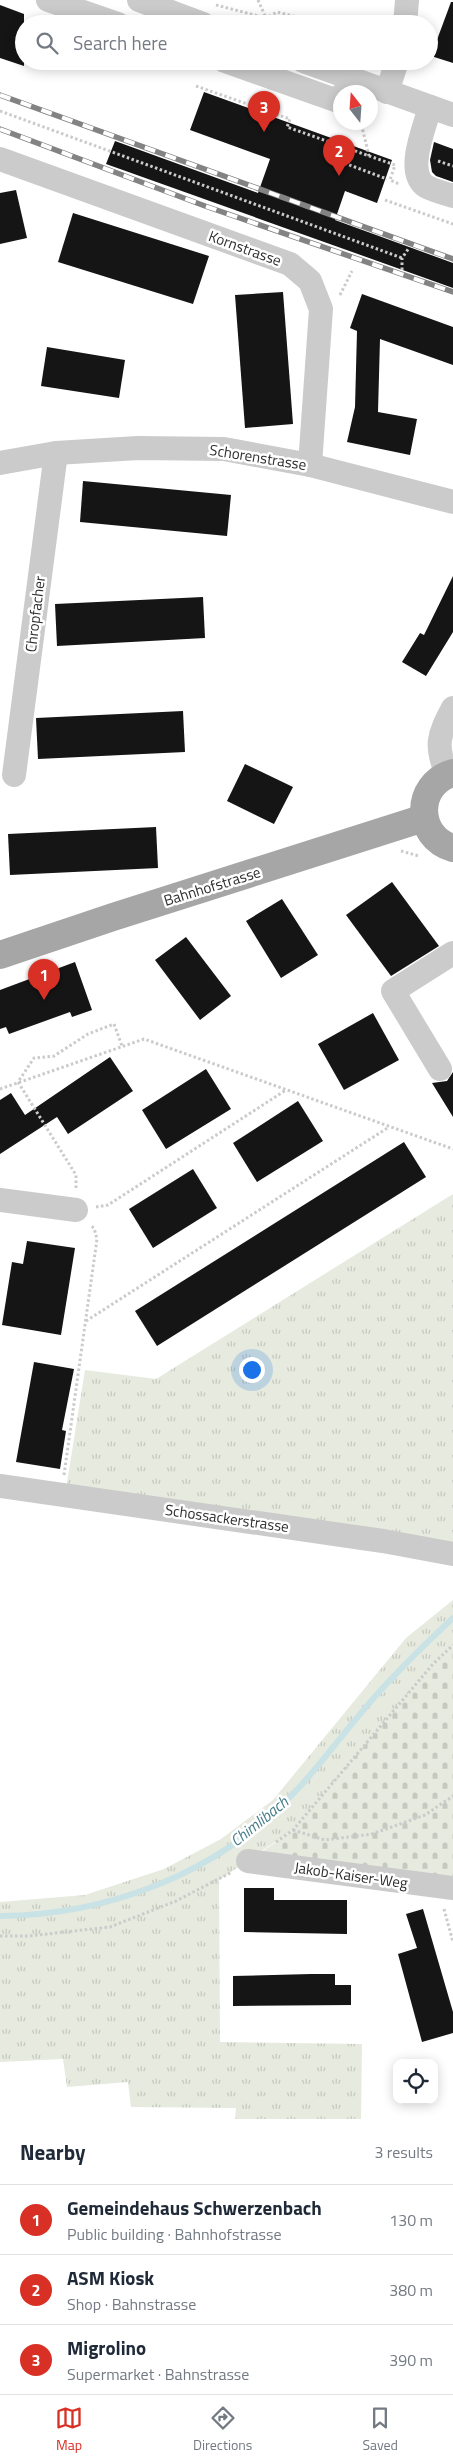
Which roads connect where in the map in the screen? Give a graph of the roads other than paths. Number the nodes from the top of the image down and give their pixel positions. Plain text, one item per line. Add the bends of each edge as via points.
1 (139, 0) edge
2 (407, 0) edge
3 (56, 1) edge
4 (207, 13) edge
5 (94, 15) edge
6 (406, 15) edge
7 (250, 70) edge
8 (316, 70) edge
9 (394, 70) edge
10 (338, 85) edge
11 (378, 91) edge
12 (387, 92) junction
13 (333, 99) edge
14 (430, 107) junction
15 (453, 116) edge
16 (0, 159) edge
17 (453, 196) edge
18 (56, 454) junction
19 (0, 463) edge
20 (310, 465) junction
21 (453, 502) edge
22 (453, 708) edge
23 (450, 774) edge
24 (14, 775) dead end
25 (424, 818) junction
26 (453, 848) edge
27 (453, 953) edge
28 (0, 956) edge
29 (440, 1069) dead end
30 (0, 1200) edge
31 (76, 1210) road end
32 (0, 1486) edge
33 (453, 1554) edge
34 (248, 1861) road end
35 (445, 1887) edge

1 - 4 street
2 - 6 street
3 - 5 street
7 - 13 street
8 - 10 street
9 - 12 street
11 - 12 street
12 - 14 street
14 - 15 street
14 - 17 street via 415,164 417,176 424,186
16 - 20 street, Kornstrasse via 290,264 310,281 321,309
18 - 19 street, Schorenstrasse
18 - 20 street, Schorenstrasse via 138,448 224,449
18 - 24 street, Chropfacher
20 - 21 street, Schorenstrasse
22 - 23 street via 439,734 438,755
23 - 25 main road via 430,788 423,808
25 - 26 main road via 436,839
25 - 28 main road, Bahnhofstrasse
27 - 29 street via 393,991
30 - 31 street
32 - 33 street, Schossackerstrasse via 384,1540
34 - 35 street, Jakob-Kaiser-Weg

